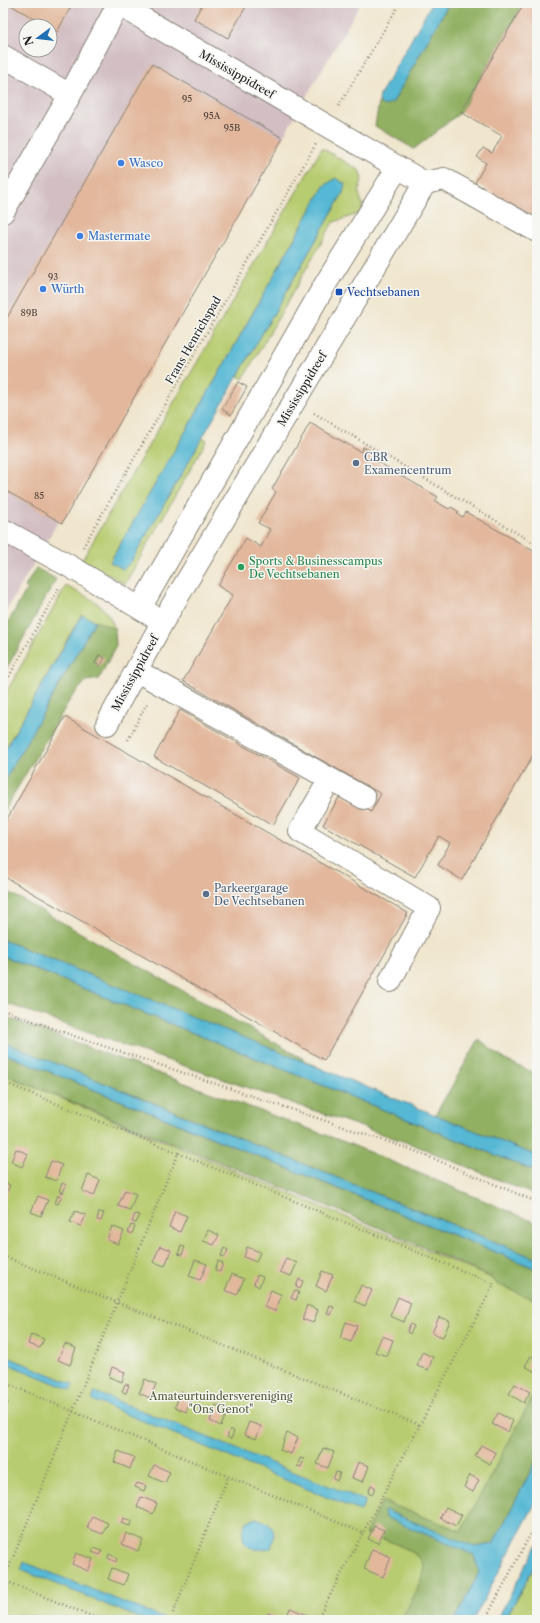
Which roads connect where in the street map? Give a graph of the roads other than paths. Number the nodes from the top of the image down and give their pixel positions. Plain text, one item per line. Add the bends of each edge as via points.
1 (119, 4) edge
2 (3, 56) edge
3 (70, 95) junction
4 (398, 167) junction
5 (425, 183) junction
6 (3, 212) edge
7 (537, 231) edge
8 (3, 530) edge
9 (140, 608) junction
10 (163, 621) junction
11 (137, 671) junction
12 (107, 724) dead end
13 (330, 779) junction
14 (364, 798) dead end
15 (390, 981) dead end

1 - 3 street, Mississippidreef
1 - 4 street, Mississippidreef
2 - 3 street
3 - 6 street, Mississippidreef
4 - 5 street, Mississippidreef
4 - 9 street via 326,283
5 - 7 street via 444,179
5 - 10 street, Mississippidreef
8 - 9 street
9 - 10 street
10 - 11 street, Mississippidreef
11 - 12 street, Mississippidreef
11 - 13 street
13 - 14 street
13 - 15 street via 300,831 429,908

